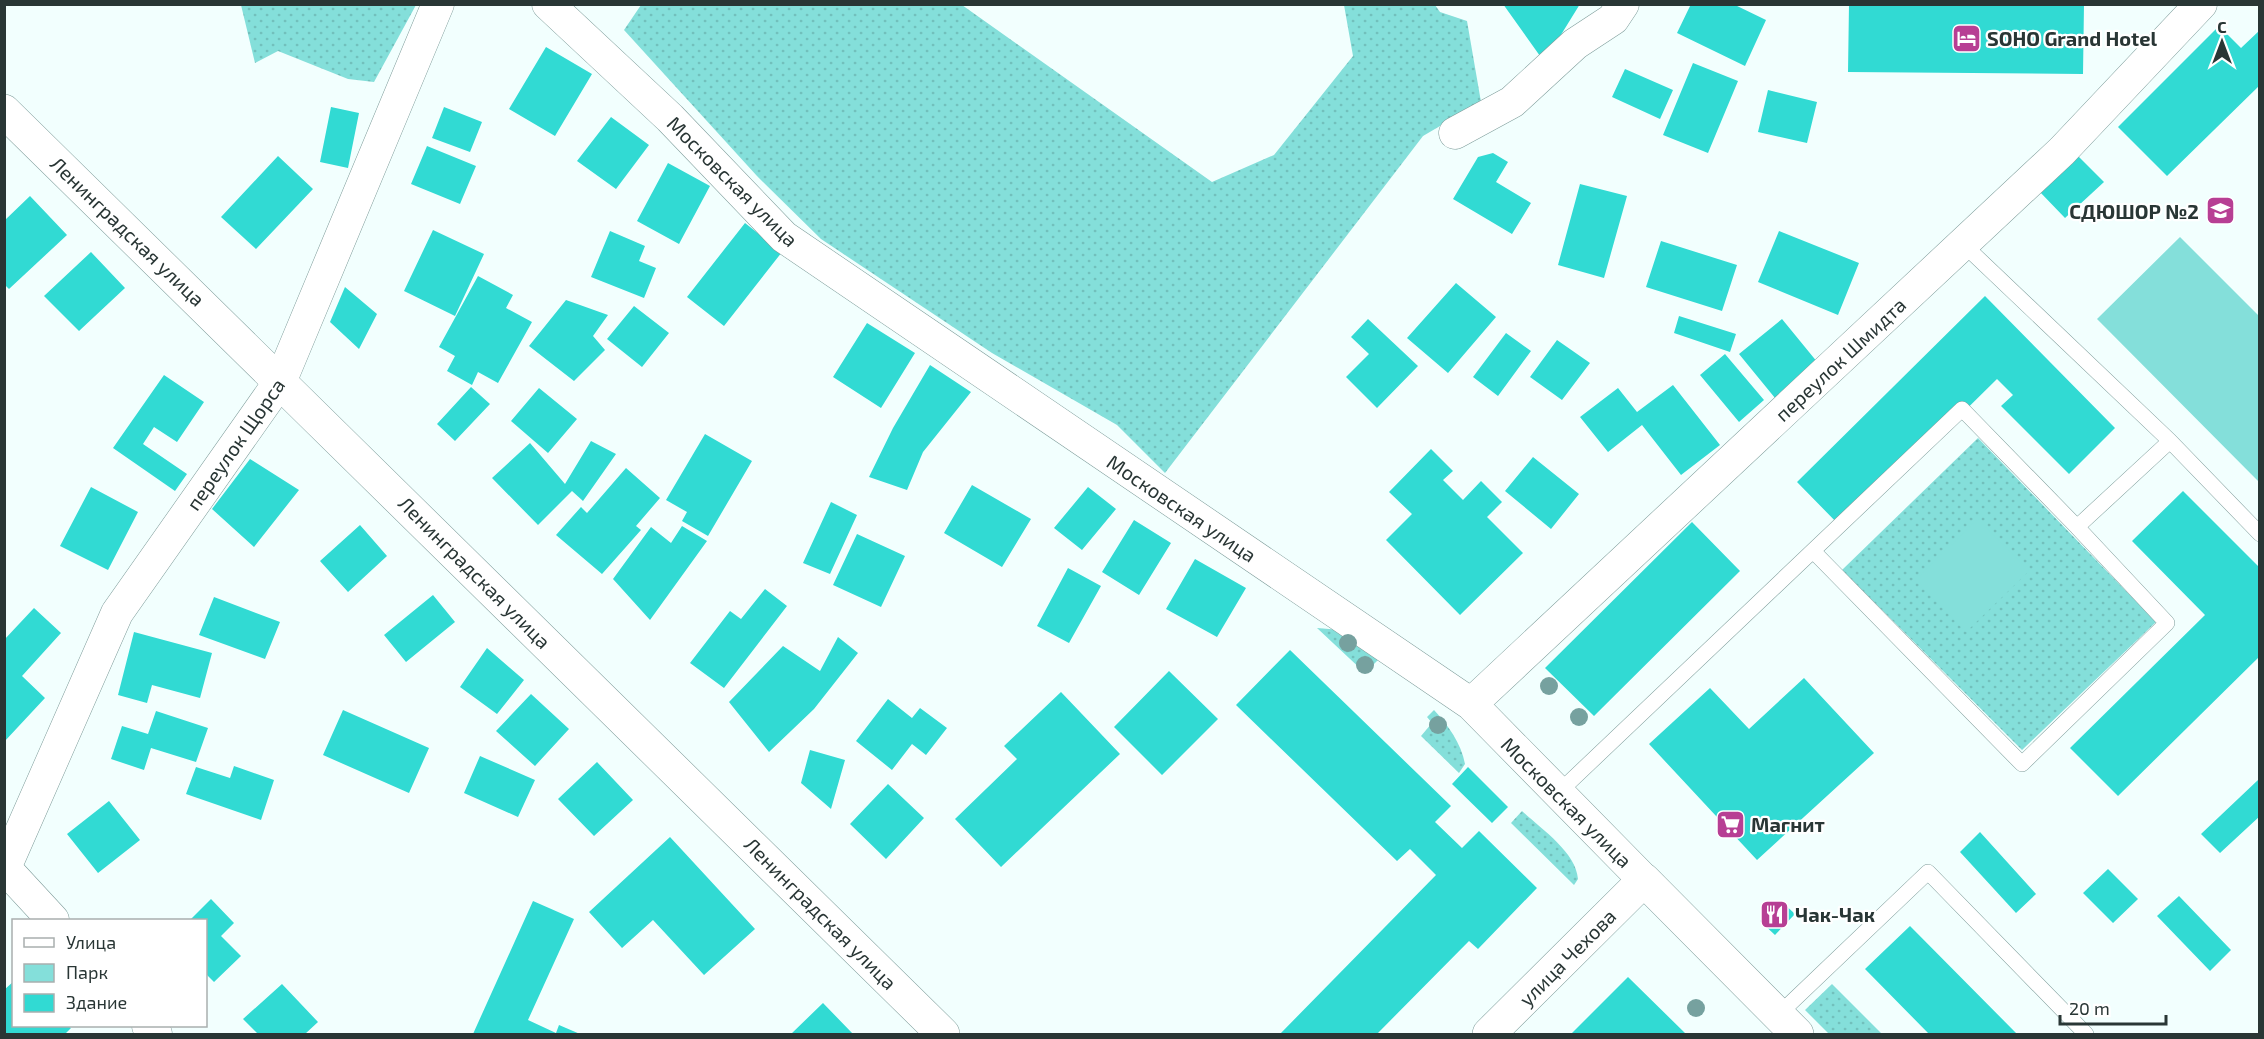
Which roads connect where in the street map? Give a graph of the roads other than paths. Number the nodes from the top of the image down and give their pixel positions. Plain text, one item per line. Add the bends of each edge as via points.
1 (438, 4) edge
2 (548, 4) edge
3 (1623, 4) edge
4 (2201, 4) edge
5 (4, 111) edge
6 (1455, 133) dead end
7 (1963, 244) junction
8 (281, 380) junction
9 (2170, 441) junction
10 (2077, 527) junction
11 (2259, 534) edge
12 (1814, 551) junction
13 (1471, 704) junction
14 (1558, 793) junction
15 (5, 868) edge
16 (1644, 880) junction
17 (51, 919) edge
18 (1788, 1025) edge
19 (943, 1035) edge
20 (1489, 1035) edge
21 (2086, 1035) edge

1 - 8 street, переулок Щорса
2 - 13 street, Московская улица via 670,118 784,237
3 - 6 street via 1613,19 1575,44 1512,102
4 - 7 street, переулок Шмидта via 2062,151
5 - 8 street, Ленинградская улица
7 - 9 lane
7 - 13 street, переулок Шмидта
8 - 15 street, переулок Щорса via 117,613
8 - 19 street, Ленинградская улица
9 - 10 lane
9 - 11 lane
10 - 12 lane via 1962,409
10 - 12 lane via 2167,623 2022,764
12 - 14 lane
13 - 14 street, Московская улица
14 - 16 street, Московская улица
15 - 17 street
16 - 18 street, Московская улица
16 - 20 street, улица Чехова
18 - 21 lane via 1928,872

